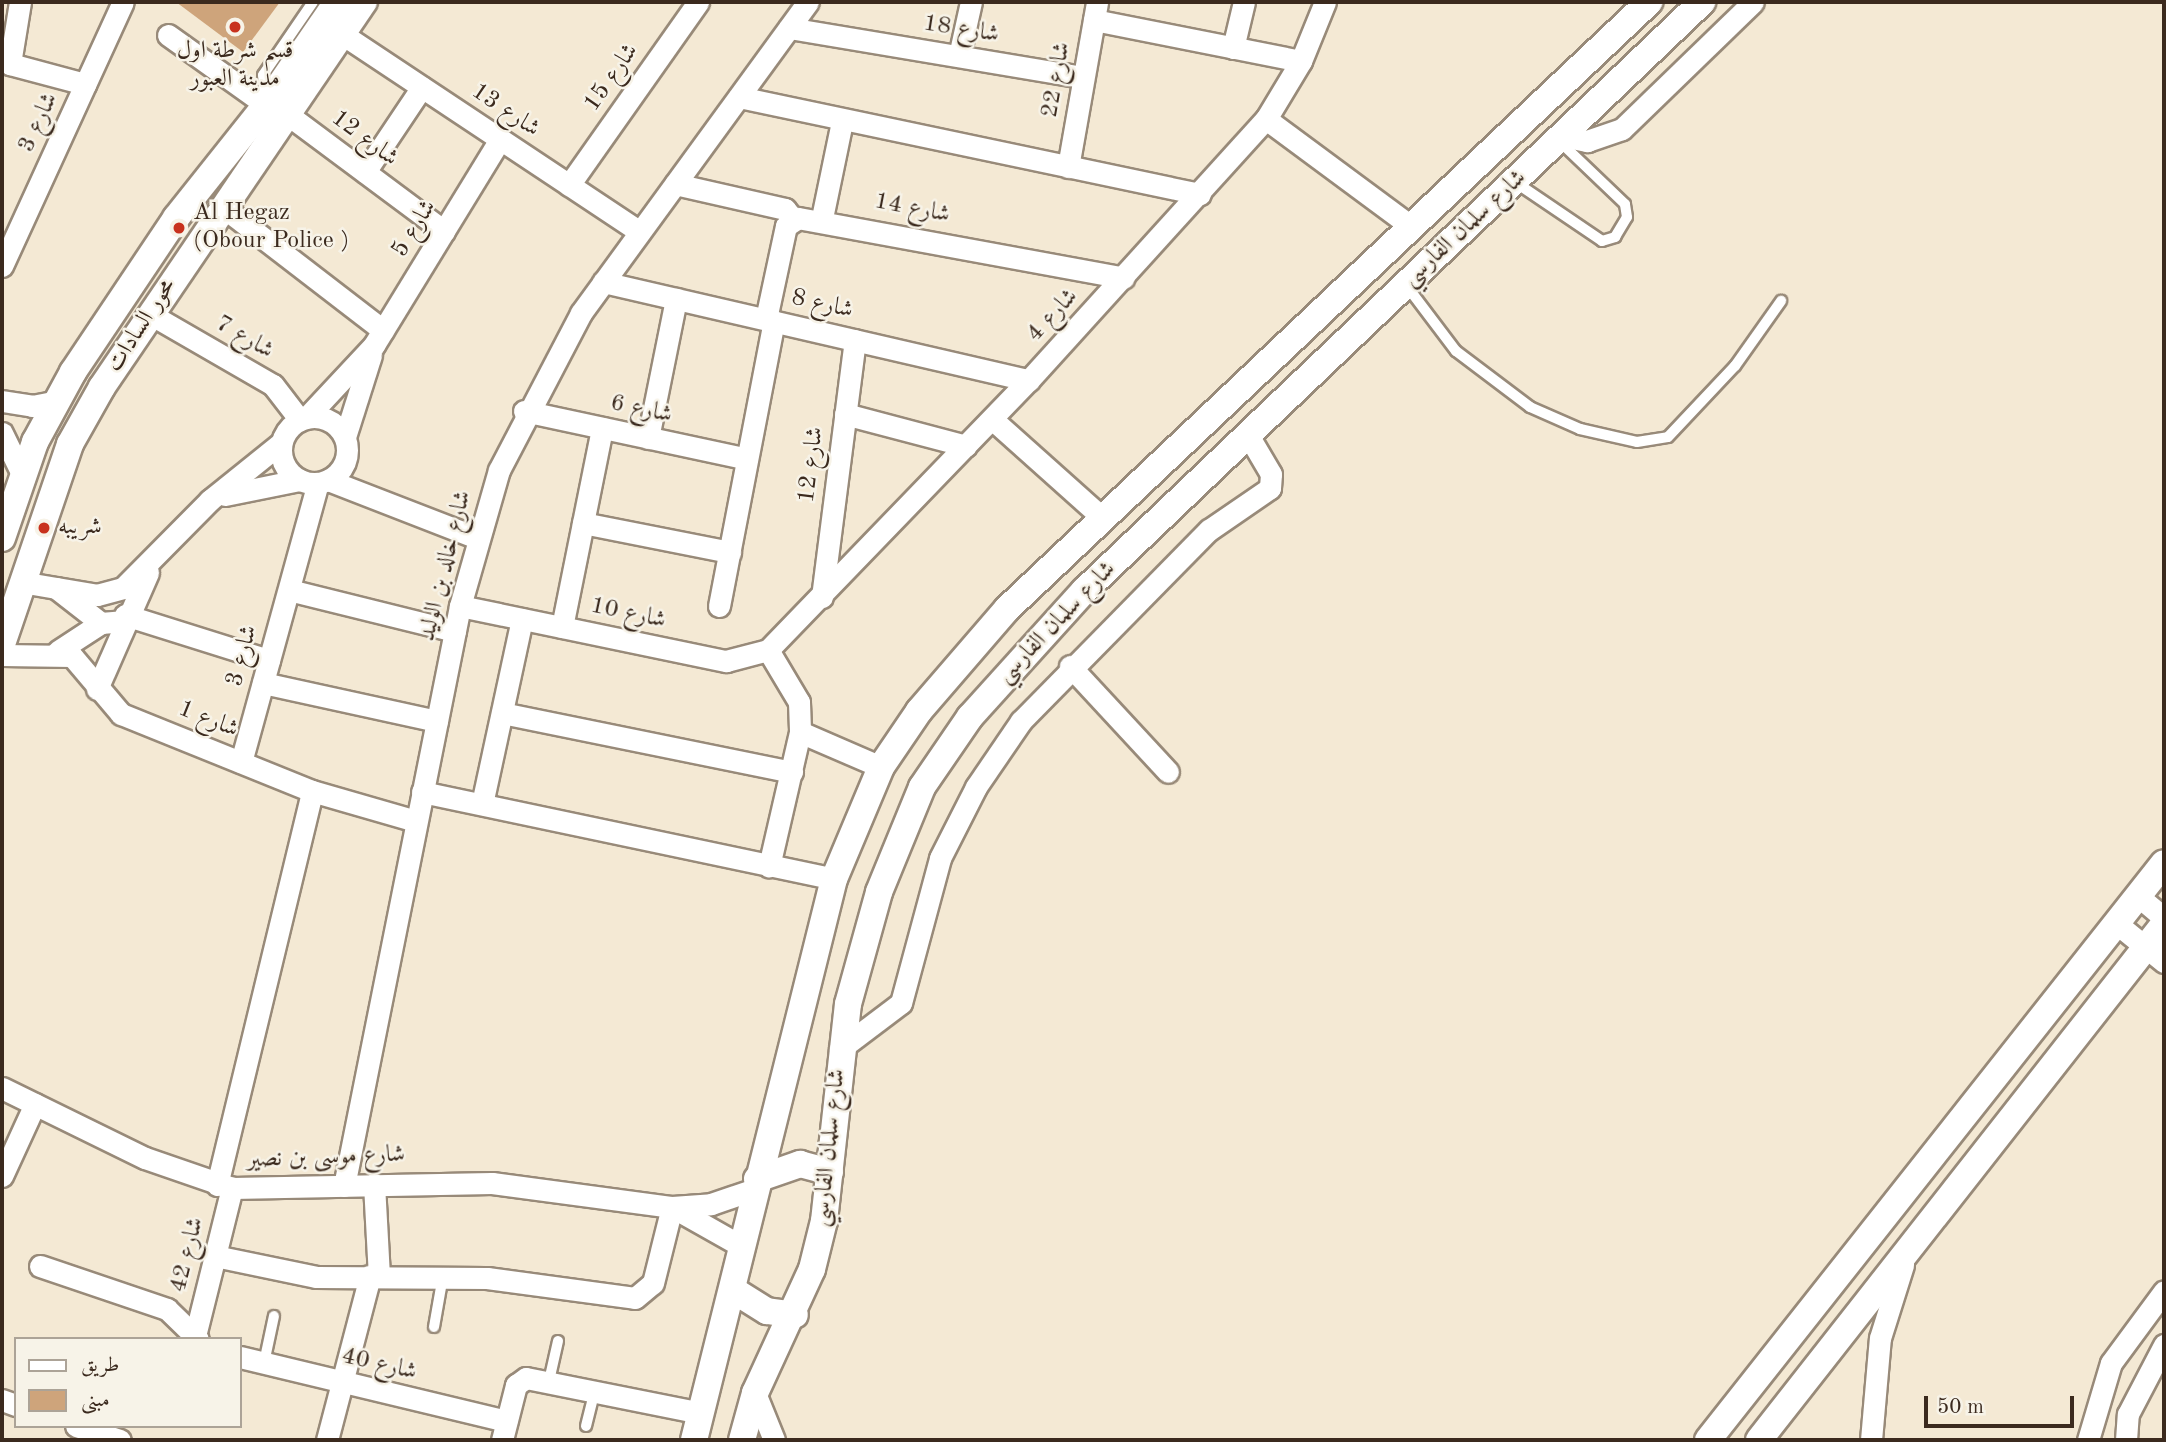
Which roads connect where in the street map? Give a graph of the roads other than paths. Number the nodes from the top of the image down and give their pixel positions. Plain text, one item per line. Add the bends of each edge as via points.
1 (20, 2) edge
2 (123, 2) edge
3 (313, 2) edge
4 (337, 2) edge
5 (364, 2) edge
6 (698, 2) edge
7 (808, 2) edge
8 (971, 2) edge
9 (1244, 2) edge
10 (1325, 2) edge
11 (1649, 2) edge
12 (1702, 2) edge
13 (1753, 2) edge
14 (1096, 11) edge
15 (789, 28) junction
16 (168, 34) dead end
17 (342, 34) junction
18 (1233, 48) junction
19 (959, 56) junction
20 (1301, 61) junction
21 (1083, 77) junction
22 (85, 84) junction
23 (422, 88) junction
24 (738, 97) junction
25 (276, 109) junction
26 (1266, 119) junction
27 (842, 121) junction
28 (1561, 138) junction
29 (500, 139) junction
30 (218, 162) junction
31 (1068, 167) junction
32 (365, 172) junction
33 (241, 179) junction
34 (1515, 182) junction
35 (675, 184) junction
36 (569, 185) junction
37 (1200, 194) junction
38 (223, 207) junction
39 (176, 218) junction
40 (822, 218) junction
41 (793, 219) junction
42 (1412, 227) junction
43 (444, 231) junction
44 (639, 232) junction
45 (197, 243) junction
46 (3, 262) edge
47 (1124, 278) junction
48 (603, 282) junction
49 (1406, 285) junction
50 (676, 299) junction
51 (1781, 301) dead end
52 (150, 314) junction
53 (770, 320) junction
54 (379, 338) junction
55 (855, 340) junction
56 (1029, 380) junction
57 (2, 401) edge
58 (57, 401) junction
59 (524, 411) junction
60 (845, 414) junction
61 (992, 418) junction
62 (303, 419) junction
63 (602, 428) junction
64 (2, 433) edge
65 (1248, 435) junction
66 (345, 437) junction
67 (648, 438) junction
68 (281, 443) junction
69 (966, 446) junction
70 (747, 459) junction
71 (23, 476) junction
72 (315, 481) junction
73 (210, 500) junction
74 (1104, 519) junction
75 (583, 523) junction
76 (475, 537) junction
77 (2, 538) edge
78 (730, 552) junction
79 (155, 559) junction
80 (20, 582) junction
81 (56, 588) junction
82 (289, 590) junction
83 (822, 597) junction
84 (460, 606) junction
85 (719, 606) dead end
86 (522, 619) junction
87 (116, 620) junction
88 (562, 627) junction
89 (455, 631) junction
90 (2, 644) edge
91 (775, 644) junction
92 (58, 651) junction
93 (2, 655) edge
94 (269, 660) junction
95 (1070, 666) junction
96 (263, 683) junction
97 (97, 689) junction
98 (502, 713) junction
99 (437, 722) junction
100 (800, 732) junction
101 (241, 762) junction
102 (881, 767) junction
103 (792, 772) junction
104 (1168, 772) dead end
105 (312, 791) junction
106 (422, 792) junction
107 (482, 804) junction
108 (416, 821) junction
109 (2164, 863) edge
110 (769, 866) junction
111 (834, 879) junction
112 (2138, 896) junction
113 (2164, 918) edge
114 (2116, 923) junction
115 (2164, 924) edge
116 (2155, 955) edge
117 (840, 1049) junction
118 (2, 1088) edge
119 (35, 1104) junction
120 (830, 1172) junction
121 (2, 1177) edge
122 (374, 1184) junction
123 (756, 1184) junction
124 (224, 1186) junction
125 (345, 1186) junction
126 (672, 1207) junction
127 (743, 1247) junction
128 (1908, 1253) junction
129 (215, 1256) junction
130 (40, 1266) dead end
131 (374, 1276) junction
132 (443, 1276) junction
133 (733, 1290) junction
134 (2164, 1291) edge
135 (795, 1315) junction
136 (274, 1316) dead end
137 (434, 1327) dead end
138 (197, 1337) edge
139 (558, 1341) dead end
140 (2164, 1345) edge
141 (242, 1358) edge
142 (264, 1363) junction
143 (549, 1381) junction
144 (342, 1384) junction
145 (594, 1390) junction
146 (755, 1393) junction
147 (701, 1413) junction
148 (586, 1426) dead end
149 (504, 1431) edge
150 (83, 1432) edge
151 (120, 1440) edge
152 (327, 1440) edge
153 (694, 1440) edge
154 (742, 1440) edge
155 (774, 1440) edge
156 (1708, 1440) edge
157 (1759, 1440) edge
158 (1871, 1440) edge
159 (2088, 1440) edge
160 (2126, 1440) edge

1 - 22 street via 10,64
2 - 22 street, شارع 3
3 - 25 lane via 263,75
4 - 25 street, محور السادات
5 - 17 street, محور السادات
6 - 36 street, شارع 15
7 - 15 street, شارع خالد بن الوليد
8 - 19 street
9 - 18 street
10 - 20 street, شارع 4
11 - 42 street, شارع سلمان الفارسي
12 - 28 street, شارع سلمان الفارسي
13 - 28 street via 1622,129 1599,139
14 - 18 street
14 - 21 street, شارع 22
15 - 19 street, شارع 18
15 - 24 street, شارع خالد بن الوليد
16 - 25 street, شارع 12
17 - 23 street, شارع 13
17 - 25 street, محور السادات
18 - 20 street
19 - 21 street, شارع 18
20 - 26 street, شارع 4
21 - 31 street, شارع 22
22 - 46 street, شارع 3
23 - 29 street, شارع 13
23 - 32 street
24 - 27 street
24 - 35 street, شارع خالد بن الوليد
25 - 30 street, محور السادات
25 - 32 street, شارع 12
25 - 33 street, محور السادات
26 - 37 street, شارع 4
26 - 42 street
27 - 31 street
27 - 40 street
28 - 34 street, شارع سلمان الفارسي
28 - 34 lane via 1625,204 1624,229 1602,241
29 - 36 street, شارع 13
29 - 43 street, شارع 5
30 - 33 street via 225,177
30 - 39 street, محور السادات
31 - 37 street
32 - 43 street, شارع 12
33 - 38 street, محور السادات
34 - 49 street, شارع سلمان الفارسي
35 - 41 street via 785,209
35 - 44 street, شارع خالد بن الوليد
36 - 44 street, شارع 13
37 - 47 street, شارع 4
38 - 45 street, محور السادات
38 - 54 street
39 - 45 street via 192,220
39 - 58 street, محور السادات
40 - 41 street, شارع 14
40 - 47 street, شارع 14
41 - 53 street
42 - 74 street, شارع سلمان الفارسي
43 - 54 street, شارع 5
44 - 48 street, شارع خالد بن الوليد
45 - 52 street, محور السادات
47 - 56 street, شارع 4
48 - 50 street, شارع 8
48 - 59 street, شارع خالد بن الوليد
49 - 51 lane via 1456,351 1530,407 1580,429 1637,442 1668,437 1735,366
49 - 65 street, شارع سلمان الفارسي
50 - 53 street, شارع 8
50 - 67 street
52 - 62 street, شارع 7 via 273,385
52 - 80 street, محور السادات via 71,444
53 - 55 street, شارع 8
53 - 70 street
54 - 62 street, شارع 5
54 - 66 street, شارع 5
55 - 56 street, شارع 8
55 - 60 street, شارع 12
56 - 61 street, شارع 4
57 - 58 street via 32,406
58 - 71 street, محور السادات
59 - 63 street, شارع 6
59 - 76 street, شارع خالد بن الوليد
60 - 69 street
60 - 83 street, شارع 12
61 - 69 street, شارع 4
61 - 74 street
62 - 66 street via 333,422
62 - 68 street
63 - 67 street, شارع 6
63 - 75 street
64 - 71 street
65 - 95 street via 1271,474 1270,488 1209,530
65 - 117 street, شارع سلمان الفارسي via 1024,652 922,787 879,892
66 - 72 street via 344,465
67 - 70 street, شارع 6
68 - 72 street via 284,464
68 - 73 street
69 - 83 street, شارع 4
70 - 78 street
71 - 77 street, محور السادات
72 - 73 street
72 - 76 street
72 - 82 street, شارع 3
73 - 79 street
74 - 102 street, شارع سلمان الفارسي via 961,658
75 - 78 street
75 - 88 street
76 - 84 street, شارع خالد بن الوليد
78 - 85 street
79 - 81 street via 110,593
79 - 87 street
80 - 81 street
80 - 90 street, محور السادات
81 - 87 street
82 - 89 street
82 - 94 street, شارع 3
83 - 91 street, شارع 4
84 - 86 street, شارع 10
84 - 89 street, شارع خالد بن الوليد
86 - 88 street, شارع 10
86 - 98 street
87 - 92 street
87 - 94 street
87 - 97 street
88 - 91 street, شارع 10 via 726,661
89 - 99 street, شارع خالد بن الوليد
91 - 100 street via 791,682
92 - 93 street
92 - 97 street, شارع 1 via 83,665
94 - 96 street, شارع 3
95 - 104 street
95 - 117 street via 1013,732 946,846 901,1003
96 - 99 street
96 - 101 street, شارع 3
97 - 101 street, شارع 1 via 121,713
98 - 103 street
98 - 107 street
99 - 106 street, شارع خالد بن الوليد
100 - 102 street
100 - 103 street
101 - 105 street, شارع 1
102 - 111 street, شارع سلمان الفارسي
103 - 110 street
105 - 108 street, شارع 1
105 - 124 street, شارع 42
106 - 107 street
106 - 108 street, شارع خالد بن الوليد
107 - 110 street
108 - 125 street, شارع خالد بن الوليد
109 - 112 street
110 - 111 street
111 - 123 street, شارع سلمان الفارسي
112 - 113 street
112 - 114 street
114 - 116 street
114 - 156 street
115 - 116 street
116 - 128 street
117 - 120 street, شارع سلمان الفارسي
118 - 119 street, شارع موسى بن نصير
119 - 121 street
119 - 124 street, شارع موسى بن نصير via 145,1158
120 - 123 street via 785,1166
120 - 135 street, شارع سلمان الفارسي via 818,1245
122 - 125 street, شارع موسى بن نصير
122 - 126 street, شارع موسى بن نصير via 492,1183
122 - 131 street
123 - 126 street, شارع موسى بن نصير via 712,1204
123 - 127 street, شارع سلمان الفارسي
124 - 125 street, شارع موسى بن نصير
124 - 129 street, شارع 42
126 - 127 street, شارع موسى بن نصير
126 - 132 street via 653,1283 635,1298
127 - 133 street, شارع سلمان الفارسي
128 - 157 street
128 - 158 street via 1880,1338
129 - 131 street via 281,1273
129 - 138 street, شارع 42
130 - 138 street via 167,1309
131 - 132 street
131 - 144 street
132 - 137 lane
133 - 135 street via 767,1311
133 - 147 street, شارع سلمان الفارسي
134 - 159 street via 2111,1363
135 - 146 street, شارع سلمان الفارسي
136 - 142 lane
139 - 143 lane
140 - 160 street via 2128,1414
141 - 142 street, شارع 40
142 - 144 street, شارع 40
143 - 145 street
143 - 149 street via 520,1380
144 - 149 street, شارع 40
144 - 152 street
145 - 147 street
145 - 148 lane
146 - 154 street, شارع سلمان الفارسي
146 - 155 street
147 - 153 street, شارع سلمان الفارسي
150 - 151 street

